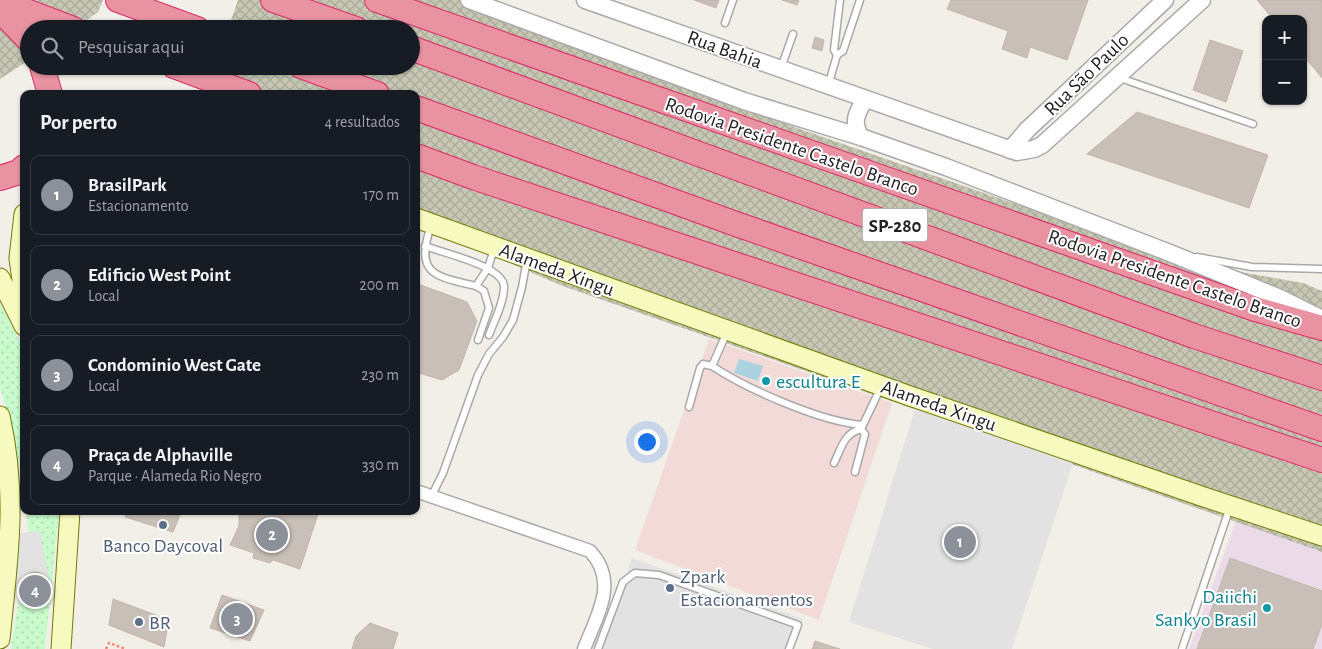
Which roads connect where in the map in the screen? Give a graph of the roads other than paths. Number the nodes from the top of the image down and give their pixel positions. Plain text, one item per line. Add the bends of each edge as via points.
1 (118, 0) edge
2 (273, 0) edge
3 (377, 0) edge
4 (469, 0) edge
5 (585, 0) edge
6 (733, 0) edge
7 (840, 0) edge
8 (860, 0) edge
9 (1165, 0) edge
10 (1202, 0) edge
11 (0, 2) edge
12 (0, 10) edge
13 (49, 20) edge
14 (172, 20) edge
15 (330, 20) edge
16 (725, 23) dead end
17 (20, 31) edge
18 (793, 34) dead end
19 (420, 51) edge
20 (837, 54) junction
21 (781, 70) junction
22 (45, 75) edge
23 (198, 75) edge
24 (325, 75) edge
25 (1118, 77) junction
26 (828, 87) junction
27 (49, 90) edge
28 (238, 90) edge
29 (366, 90) edge
30 (865, 99) junction
31 (420, 109) edge
32 (1253, 124) dead end
33 (1027, 130) junction
34 (1058, 130) joint
35 (861, 137) junction
36 (1042, 145) junction
37 (1010, 150) junction
38 (420, 157) edge
39 (420, 170) edge
40 (20, 171) edge
41 (474, 177) junction
42 (0, 178) edge
43 (424, 221) edge
44 (426, 246) junction
45 (495, 246) junction
46 (20, 249) edge
47 (1170, 253) junction
48 (527, 258) junction
49 (20, 265) edge
50 (488, 268) junction
51 (1322, 269) edge
52 (0, 278) edge
53 (476, 286) junction
54 (20, 318) edge
55 (1322, 319) edge
56 (1322, 328) edge
57 (728, 330) junction
58 (489, 336) dead end
59 (478, 340) dead end
60 (712, 366) junction
61 (1322, 378) edge
62 (881, 386) junction
63 (689, 407) dead end
64 (0, 419) edge
65 (862, 427) junction
66 (1322, 429) edge
67 (1322, 460) edge
68 (834, 463) dead end
69 (855, 472) dead end
70 (420, 493) edge
71 (431, 497) junction
72 (1231, 506) junction
73 (6, 510) edge
74 (70, 515) edge
75 (1322, 536) edge
76 (0, 639) edge
77 (61, 649) edge
78 (584, 649) edge
79 (598, 649) edge
80 (789, 649) edge
81 (1182, 649) edge

1 - 14 highway
2 - 15 highway
3 - 56 highway, Rodovia Presidente Castelo Branco via 1255,309
4 - 35 street via 744,101
5 - 21 street, Rua Bahia
6 - 16 lane
7 - 20 lane via 834,50
8 - 20 lane via 844,51
9 - 33 street, Rua São Paulo
10 - 25 street, Rua São Paulo
11 - 13 highway
12 - 17 highway
18 - 21 lane
19 - 61 highway, Rodovia Presidente Castelo Branco / SP-280 via 1194,336
20 - 26 lane
21 - 26 street, Rua Bahia
22 - 27 highway
23 - 28 highway
24 - 29 highway
25 - 32 lane
25 - 34 street, Rua São Paulo
26 - 30 street, Rua Bahia
30 - 35 street via 855,117 854,128
30 - 37 street, Rua Bahia
31 - 66 highway, SP-280
33 - 36 street
33 - 37 street, Rua São Paulo
34 - 36 street, Rua Bahia
35 - 47 street
36 - 37 street, Rua Bahia via 1026,152
38 - 41 highway
39 - 41 highway
40 - 42 highway
41 - 67 highway
43 - 44 lane
43 - 45 main road, Alameda Xingu
44 - 50 lane
44 - 53 lane via 426,263 433,273
45 - 48 main road, Alameda Xingu
45 - 50 lane
46 - 49 main road
47 - 51 lane via 1252,266
47 - 55 street via 1280,298
48 - 57 main road, Alameda Xingu
48 - 71 lane via 513,320 478,375 444,473
50 - 53 lane
50 - 58 lane via 502,278 504,287
52 - 54 main road
53 - 59 lane via 484,291 488,308
57 - 60 lane
57 - 62 main road, Alameda Xingu
60 - 63 lane via 703,364 700,368
60 - 65 lane via 771,398
62 - 65 lane
62 - 72 main road, Alameda Xingu
64 - 73 main road via 11,481
65 - 68 lane via 845,439
65 - 69 lane via 865,434
70 - 71 street
71 - 78 street via 590,551 600,562 606,586
72 - 75 main road, Alameda Xingu
72 - 81 lane
73 - 76 main road
74 - 77 main road
79 - 80 lane via 623,582 635,573 659,576 798,625

